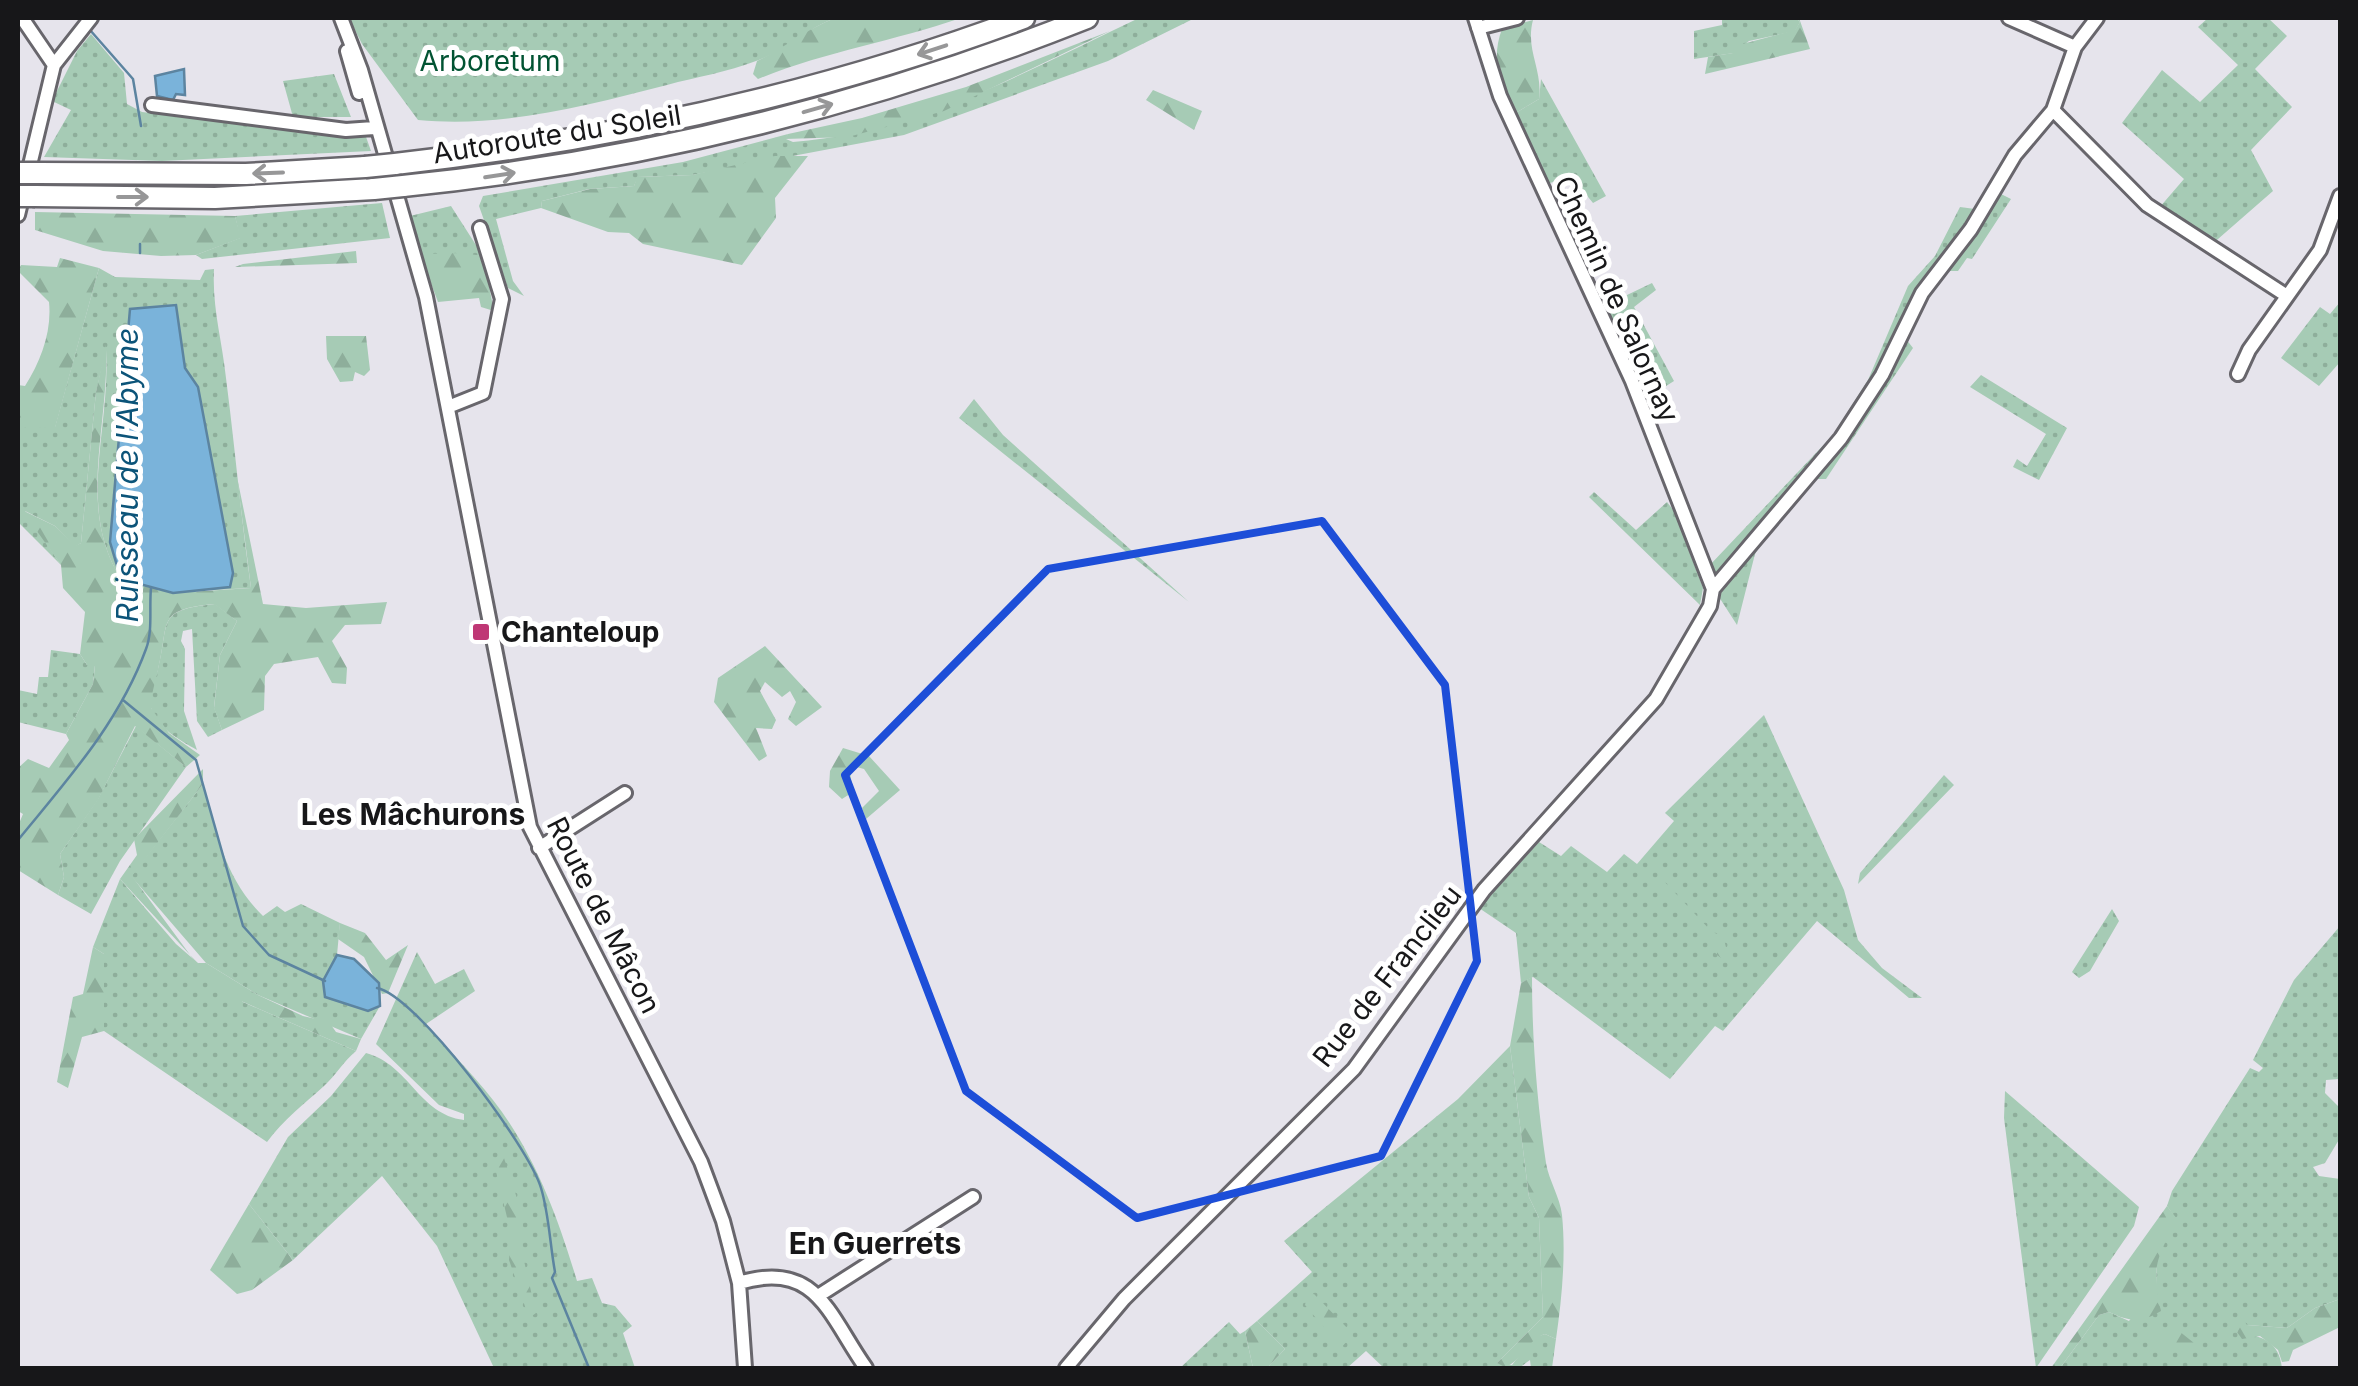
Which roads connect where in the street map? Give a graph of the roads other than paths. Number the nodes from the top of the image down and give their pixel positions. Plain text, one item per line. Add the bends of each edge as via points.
1 (22, 18) edge
2 (1024, 18) edge
3 (1087, 18) edge
4 (1517, 18) edge
5 (2009, 18) edge
6 (2097, 18) edge
7 (87, 22) edge
8 (1476, 23) edge
9 (342, 24) edge
10 (2075, 47) junction
11 (54, 64) junction
12 (152, 106) dead end
13 (2053, 110) junction
14 (374, 128) junction
15 (28, 173) edge
16 (391, 179) junction
17 (26, 196) edge
18 (2340, 196) edge
19 (18, 215) edge
20 (480, 228) dead end
21 (2286, 296) junction
22 (2238, 374) dead end
23 (448, 407) junction
24 (1713, 589) junction
25 (625, 793) dead end
26 (538, 848) junction
27 (973, 1198) dead end
28 (739, 1284) junction
29 (818, 1296) junction
30 (746, 1368) edge
31 (866, 1368) edge
32 (1066, 1368) edge

1 - 11 street
2 -> 16 highway, Autoroute du Soleil via 873,70 704,114
16 -> 3 highway, Autoroute du Soleil via 609,157 758,124 952,67
4 - 8 street
5 - 10 street
6 - 10 street
7 - 11 street
8 - 24 street, Chemin de Salornay via 1500,96 1632,381
9 - 14 street, Route de Mâcon
10 - 13 street
11 - 19 street
12 - 14 street
13 - 21 street via 2147,205
13 - 24 street, Rue de Franclieu via 1922,293 1882,375 1829,456
14 - 16 street, Route de Mâcon
16 -> 15 highway, Autoroute du Soleil, bridge via 365,167
17 -> 16 highway, Autoroute du Soleil via 215,198
16 - 23 street, Route de Mâcon via 426,297
18 - 21 street via 2320,250
20 - 23 street via 502,298 498,335 483,393
21 - 22 street
23 - 26 street, Route de Mâcon via 522,798
24 - 32 street, Rue de Franclieu via 1710,606 1656,699 1484,890 1354,1069 1124,1299
25 - 26 street
26 - 28 street, Route de Mâcon via 694,1148 724,1220
27 - 29 street
28 - 29 street via 787,1277
28 - 30 street, Route de Mâcon
29 - 31 street

